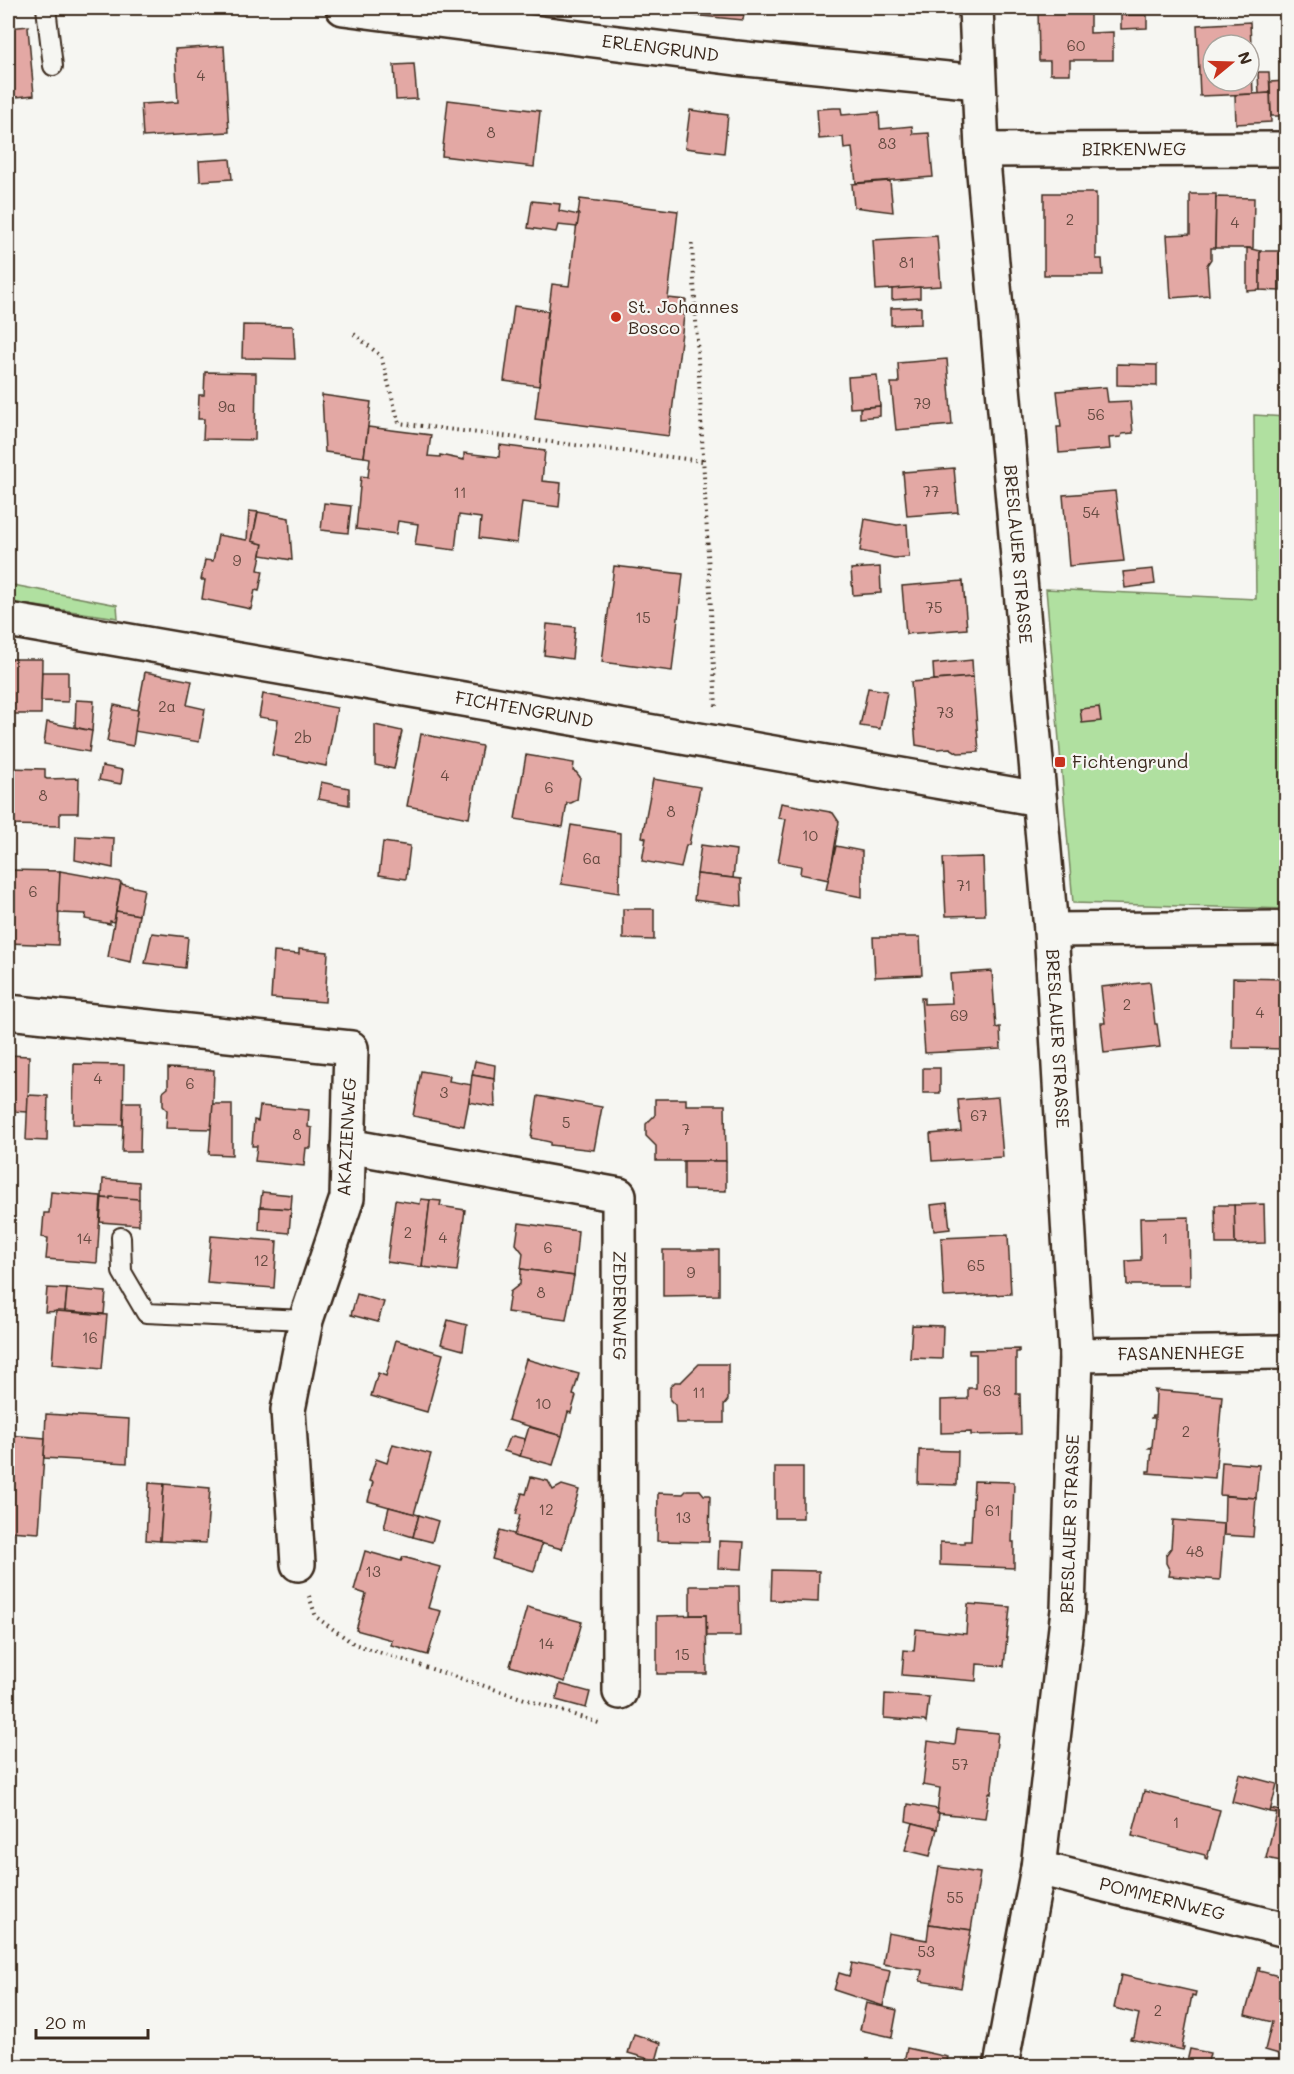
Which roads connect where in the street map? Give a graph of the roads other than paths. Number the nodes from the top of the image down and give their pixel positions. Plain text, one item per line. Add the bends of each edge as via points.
1 (46, 8) edge
2 (344, 8) edge
3 (976, 8) edge
4 (53, 66) dead end
5 (978, 82) junction
6 (1287, 149) edge
7 (982, 150) junction
8 (8, 620) edge
9 (1039, 799) junction
10 (1287, 928) edge
11 (1052, 930) junction
12 (8, 1012) edge
13 (348, 1146) junction
14 (122, 1237) dead end
15 (306, 1320) junction
16 (1287, 1352) edge
17 (1076, 1355) junction
18 (298, 1564) road end
19 (620, 1692) road end
20 (1038, 1868) junction
21 (1287, 1930) edge
22 (1001, 2067) edge

1 - 4 lane
2 - 5 street, ERLENGRUND via 736,58
3 - 5 street, BRESLAUER STRASSE
5 - 7 street, BRESLAUER STRASSE
6 - 7 street, BIRKENWEG
7 - 9 street, BRESLAUER STRASSE
8 - 9 street, FICHTENGRUND
9 - 11 street, BRESLAUER STRASSE
10 - 11 street
11 - 17 street, BRESLAUER STRASSE
12 - 13 street, AKAZIENWEG via 351,1048
13 - 15 street, AKAZIENWEG via 347,1198
13 - 19 street, ZEDERNWEG via 619,1195
14 - 15 lane via 122,1272 146,1313
15 - 18 street, AKAZIENWEG via 288,1410
16 - 17 street, FASANENHEGE
17 - 20 street, BRESLAUER STRASSE via 1068,1610
20 - 21 street, POMMERNWEG
20 - 22 street, BRESLAUER STRASSE

